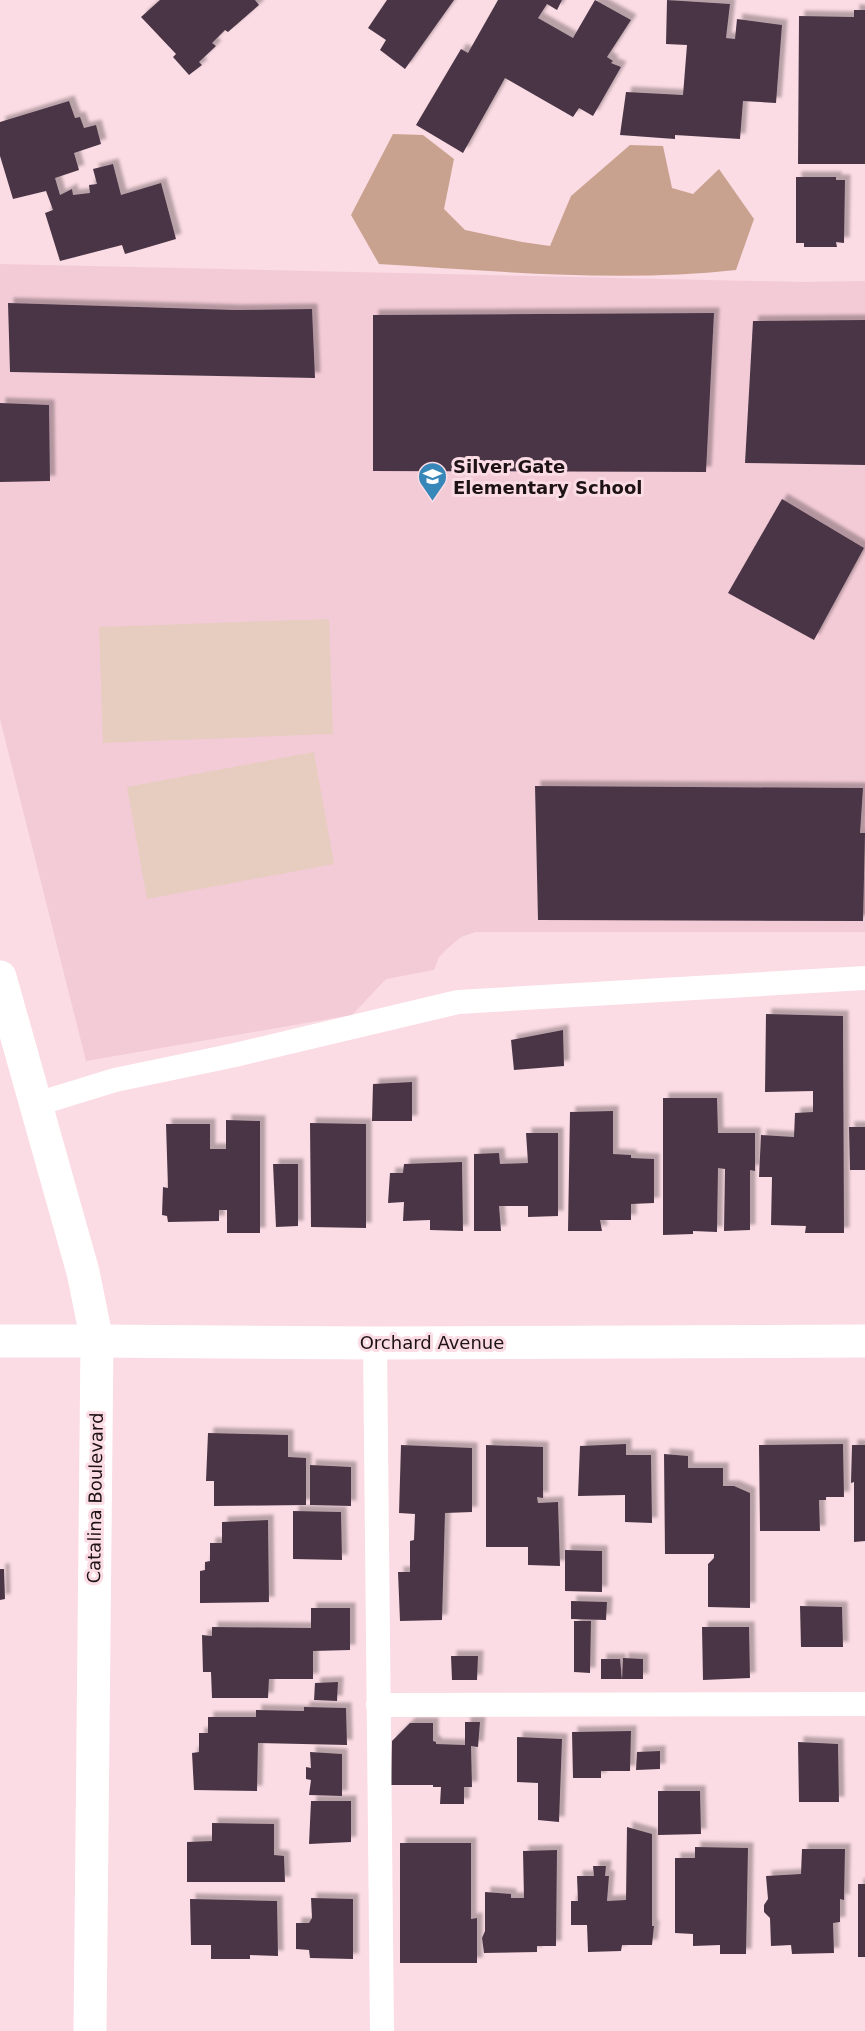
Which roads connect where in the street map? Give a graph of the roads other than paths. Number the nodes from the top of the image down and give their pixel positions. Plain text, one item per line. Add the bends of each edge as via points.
1 (0, 977) edge
2 (865, 978) edge
3 (37, 1104) junction
4 (0, 1341) edge
5 (97, 1341) junction
6 (865, 1341) edge
7 (375, 1343) junction
8 (865, 1704) edge
9 (378, 1705) junction
10 (90, 2031) edge
11 (382, 2031) edge

1 - 3 main road, Catalina Boulevard
2 - 3 lane via 458,1002 115,1080
3 - 5 main road, Catalina Boulevard via 83,1272
4 - 5 main road, Orchard Avenue
5 - 7 main road, Orchard Avenue
5 - 10 main road, Catalina Boulevard
6 - 7 main road, Orchard Avenue
7 - 9 lane
8 - 9 lane
9 - 11 lane

